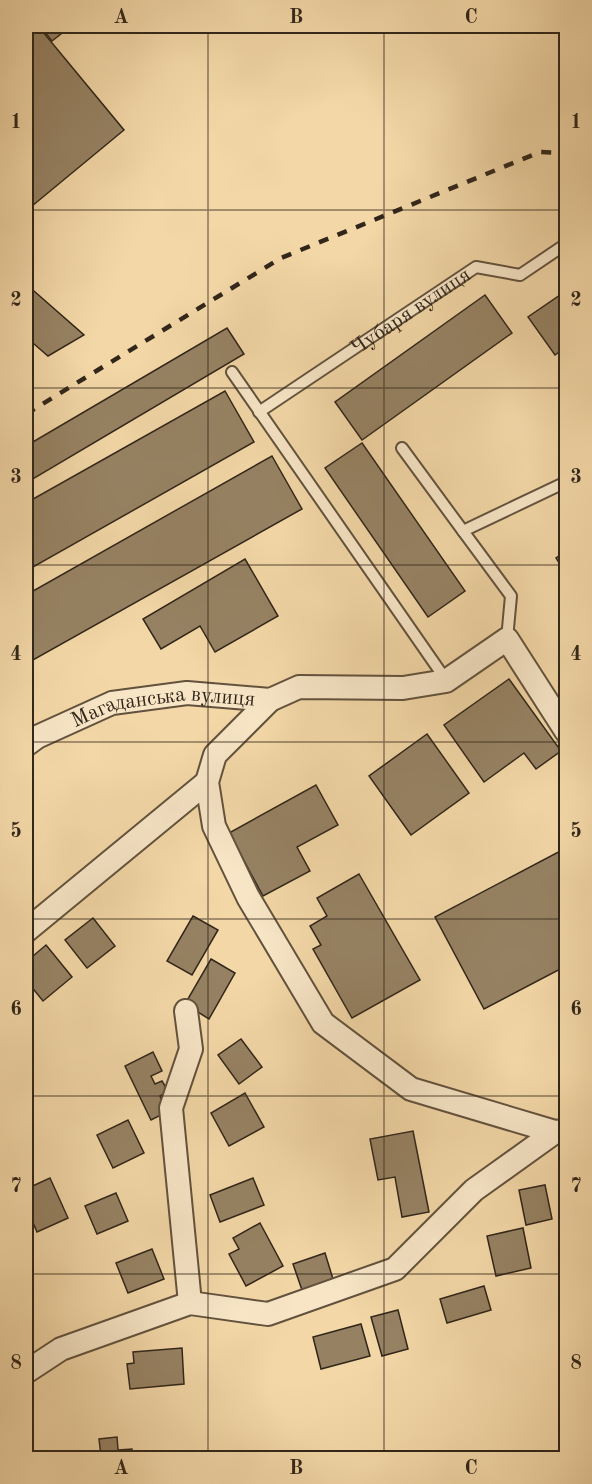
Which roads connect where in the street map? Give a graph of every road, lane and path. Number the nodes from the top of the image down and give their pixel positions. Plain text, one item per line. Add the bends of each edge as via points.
1 (567, 244) edge
2 (232, 372) dead end
3 (260, 412) junction
4 (402, 448) dead end
5 (567, 482) edge
6 (463, 531) junction
7 (507, 639) junction
8 (447, 681) junction
9 (270, 700) junction
10 (567, 731) edge
11 (26, 745) edge
12 (207, 782) junction
13 (26, 931) edge
14 (186, 1011) dead end
15 (561, 1131) edge
16 (190, 1302) junction
17 (26, 1372) edge

1 - 3 lane, Чубаря вулиця via 520,275 476,267
2 - 3 lane
3 - 8 lane
4 - 6 lane
5 - 6 lane
6 - 7 lane via 511,596
7 - 8 street
7 - 10 street
8 - 9 street, Магаданська вулиця via 403,688 299,687
9 - 11 street, Магаданська вулиця via 187,693 112,702
9 - 12 street via 215,755
12 - 13 street
12 - 15 street via 214,826 248,897 323,1023 411,1089
14 - 16 street via 191,1050 171,1108
15 - 16 street via 474,1190 395,1269 268,1314
16 - 17 street via 61,1349

